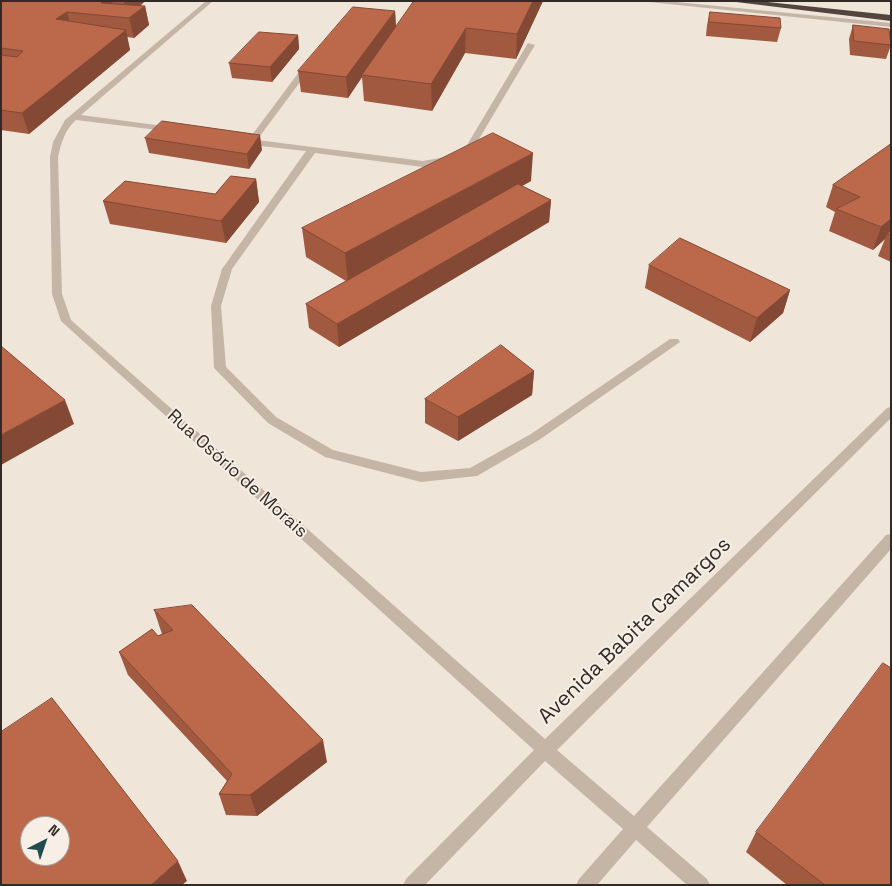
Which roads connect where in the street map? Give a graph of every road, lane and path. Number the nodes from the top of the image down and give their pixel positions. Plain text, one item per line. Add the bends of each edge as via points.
1 (210, 1) edge
2 (642, 1) edge
3 (732, 1) edge
4 (891, 18) edge
5 (891, 25) edge
6 (531, 45) dead end
7 (314, 58) edge
8 (75, 117) junction
9 (182, 132) edge
10 (241, 140) edge
11 (251, 142) junction
12 (312, 150) junction
13 (674, 342) dead end
14 (891, 411) edge
15 (891, 539) edge
16 (545, 750) junction
17 (634, 828) junction
18 (412, 885) edge
19 (585, 885) edge
20 (701, 885) edge

1 - 8 street, Rua Osório de Morais
2 - 5 street
3 - 4 highway
6 - 12 street via 470,147 448,159 423,164
7 - 11 street
8 - 9 street
8 - 16 street, Rua Osório de Morais via 68,122 56,142 54,157 57,294 66,321
10 - 11 street
11 - 12 street
12 - 13 street via 227,269 216,306 220,368 272,420 328,454 421,477 472,473 535,437
14 - 16 street, Avenida Babita Camargos
15 - 17 street
16 - 17 street, Rua Osório de Morais
16 - 18 street, Avenida Babita Camargos
17 - 19 street
17 - 20 street, Rua Osório de Morais

